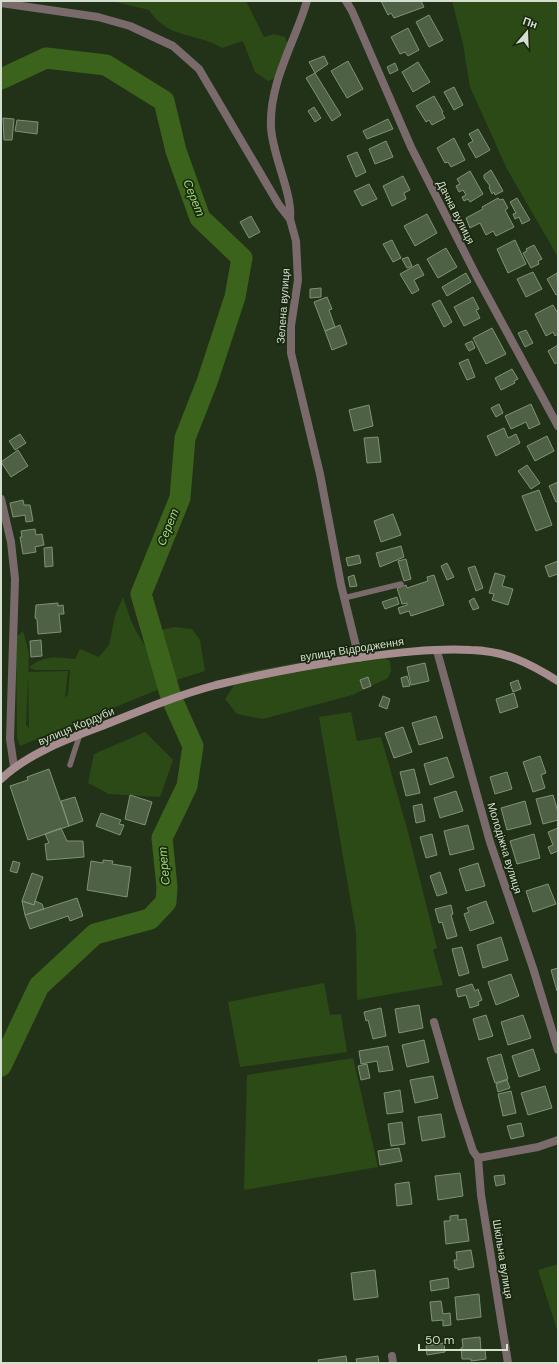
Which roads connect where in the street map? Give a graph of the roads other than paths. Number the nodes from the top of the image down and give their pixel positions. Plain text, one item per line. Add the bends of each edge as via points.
1 (307, 1) edge
2 (346, 1) edge
3 (1, 3) edge
4 (290, 219) junction
5 (558, 426) edge
6 (1, 499) edge
7 (401, 584) dead end
8 (344, 598) junction
9 (437, 650) junction
10 (359, 658) junction
11 (558, 680) edge
12 (141, 710) joint
13 (80, 734) junction
14 (70, 766) dead end
15 (14, 767) junction
16 (1, 779) edge
17 (434, 1022) dead end
18 (558, 1050) edge
19 (558, 1140) edge
20 (478, 1158) junction
21 (508, 1363) edge

1 - 4 street via 286,55 273,99 270,127 291,210
2 - 5 street, Дачна вулиця via 410,147
3 - 4 street, Зелена вулиця via 98,17 130,26 173,46 199,69 279,205
4 - 8 street, Зелена вулиця via 296,241 298,280 291,326 291,353 320,474
6 - 15 street via 11,542 15,579 10,739
7 - 8 lane
8 - 10 street, Зелена вулиця
9 - 10 street, вулиця Відродження
9 - 11 street, вулиця Відродження via 471,650 500,654 529,663
9 - 18 street, Молодіжна вулиця via 490,842
10 - 12 street, вулиця Відродження via 216,685
12 - 13 street, вулиця Кордуби
13 - 14 lane
13 - 15 street, вулиця Кордуби
15 - 16 street, вулиця Кордуби
17 - 20 street via 458,1105 473,1151
19 - 20 street via 538,1147
20 - 21 street, Шкільна вулиця via 481,1195

